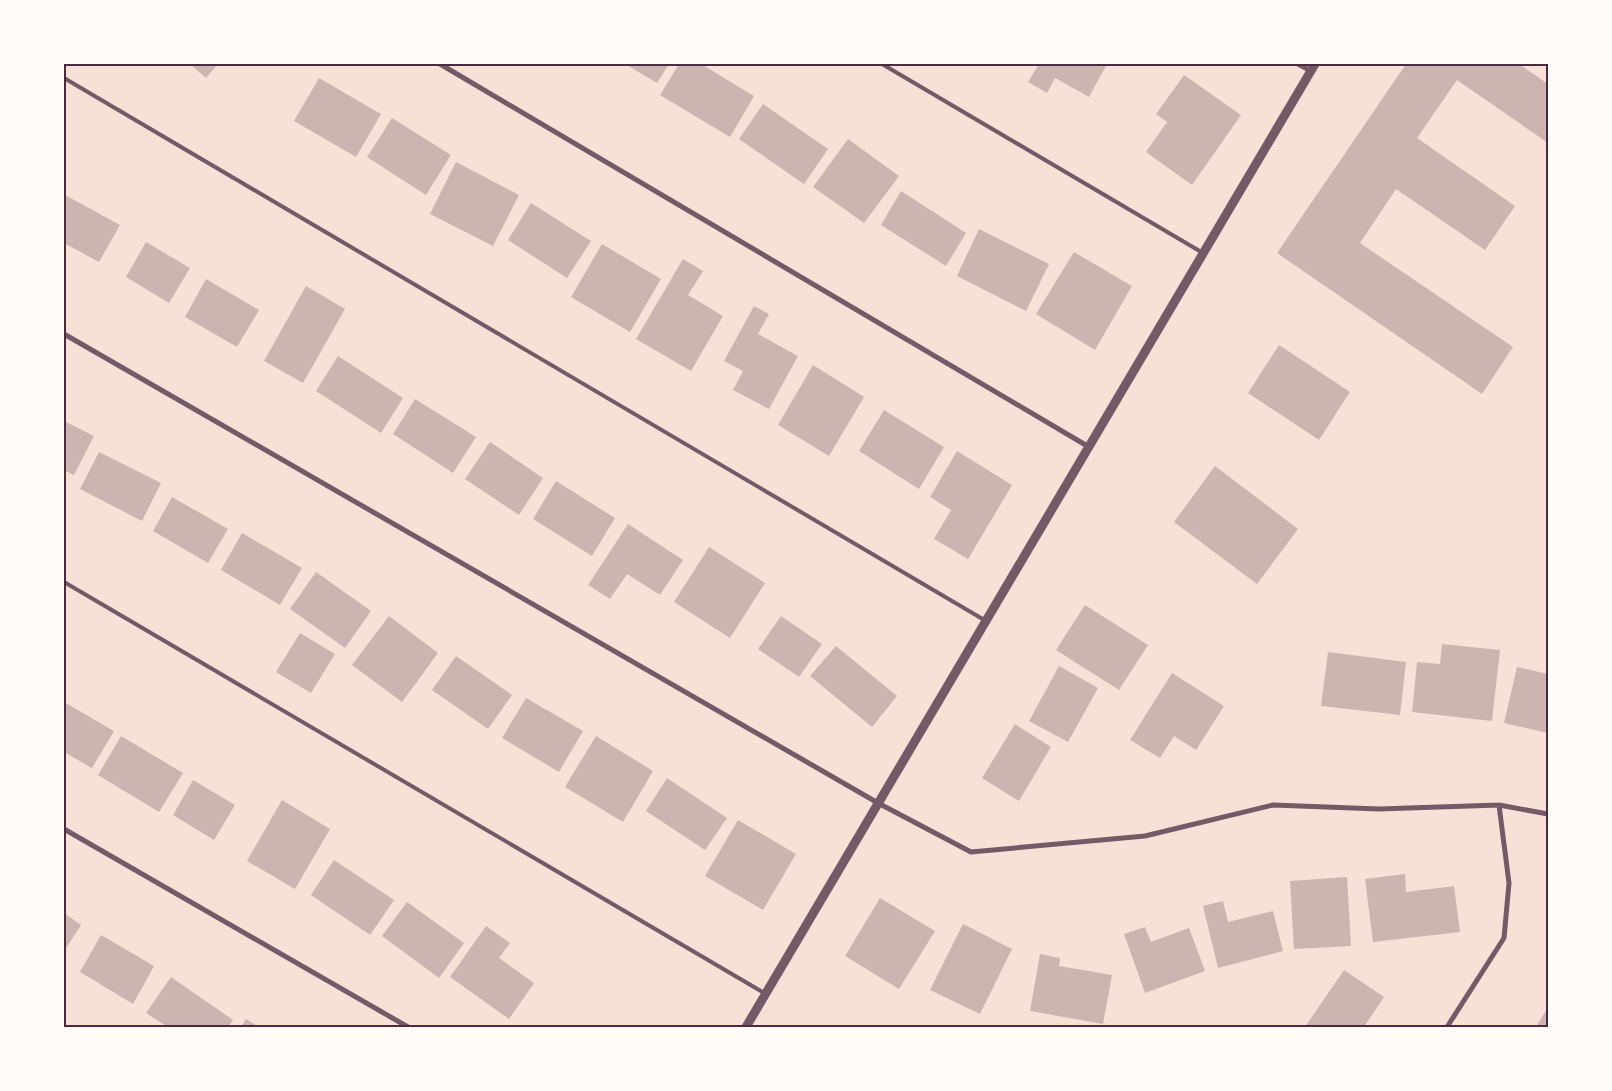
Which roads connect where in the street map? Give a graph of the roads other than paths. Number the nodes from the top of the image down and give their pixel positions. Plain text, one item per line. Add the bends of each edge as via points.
1 (440, 64) edge
2 (882, 64) edge
3 (1298, 64) edge
4 (1313, 67) edge
5 (64, 78) edge
6 (1203, 253) junction
7 (64, 334) edge
8 (1089, 447) junction
9 (64, 582) edge
10 (986, 621) junction
11 (878, 803) junction
12 (1499, 806) junction
13 (1548, 814) edge
14 (64, 829) edge
15 (766, 994) junction
16 (408, 1027) edge
17 (746, 1027) edge
18 (1447, 1027) edge

1 - 8 street
2 - 6 lane
3 - 4 street
4 - 6 street
5 - 10 lane
6 - 8 street
7 - 11 street
8 - 10 street
9 - 15 lane
10 - 11 street
11 - 12 street via 971,852 1145,836 1273,805 1379,809
11 - 15 street
12 - 13 street
12 - 18 street via 1509,883 1504,938
14 - 16 street
15 - 17 street

